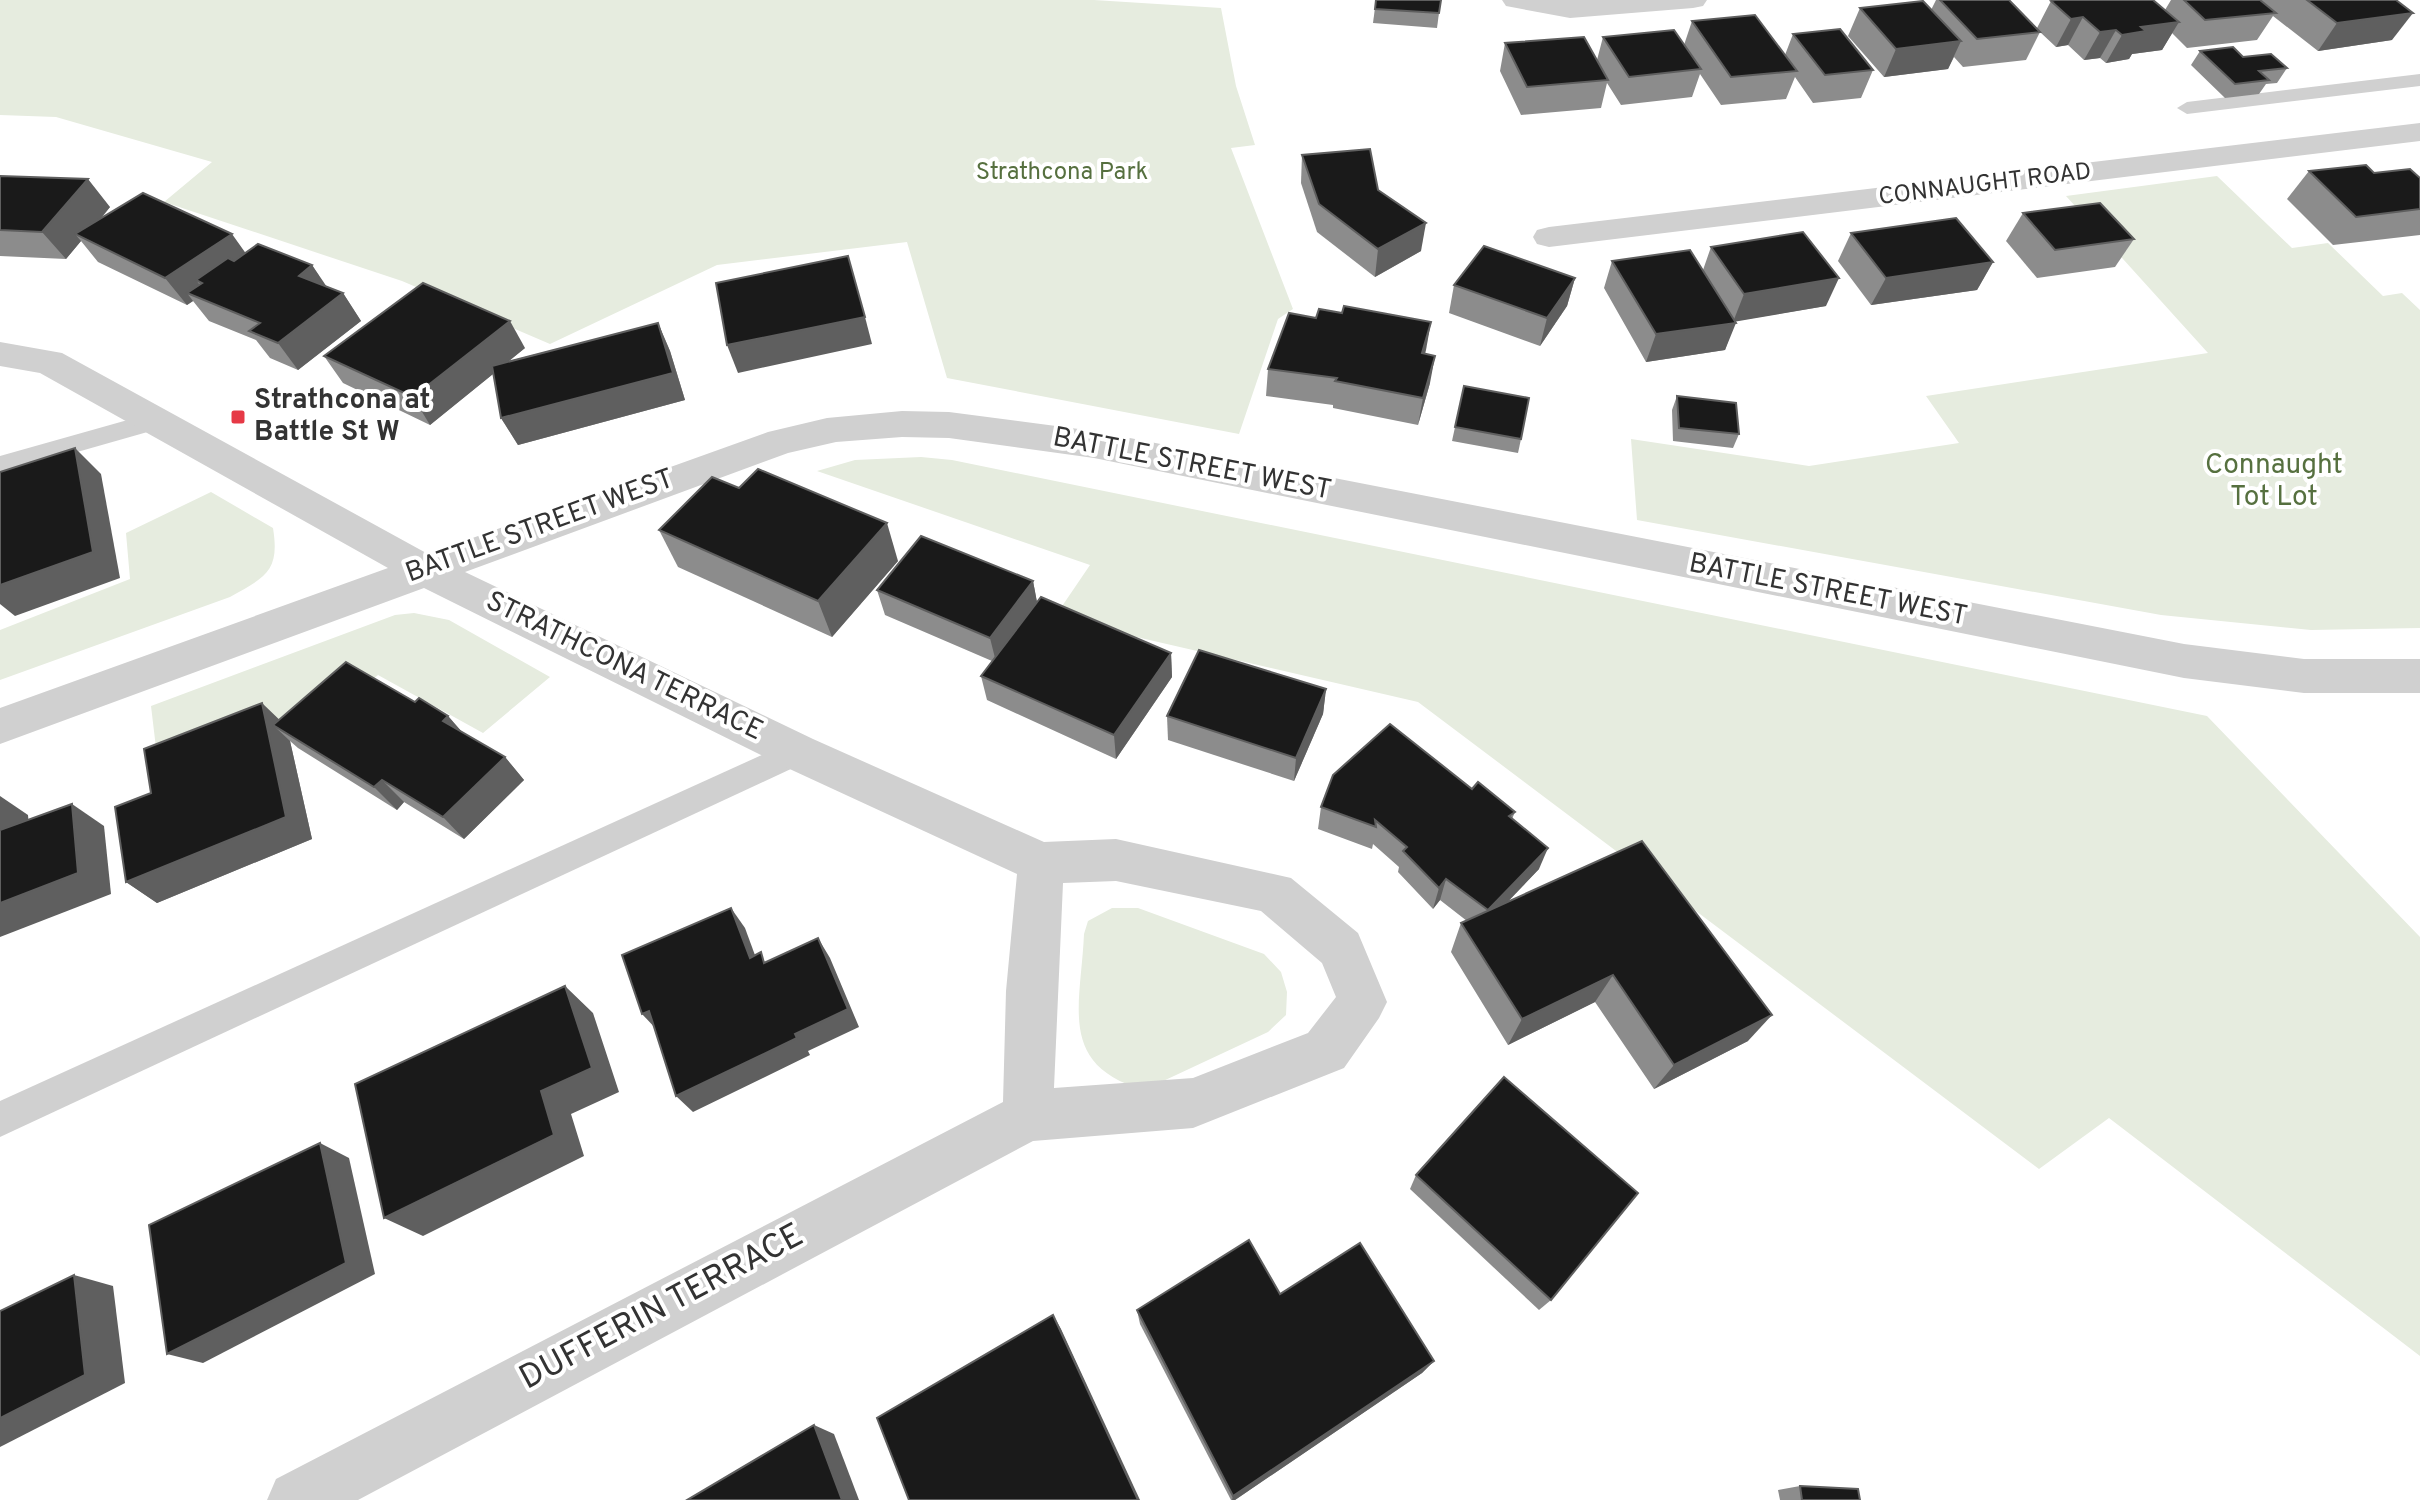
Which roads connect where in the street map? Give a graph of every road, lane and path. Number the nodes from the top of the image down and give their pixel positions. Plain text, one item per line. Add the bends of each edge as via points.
1 (1516, 0) edge
2 (1693, 0) edge
3 (2420, 80) edge
4 (2187, 108) dead end
5 (2420, 132) edge
6 (1549, 237) dead end
7 (0, 354) edge
8 (156, 421) junction
9 (0, 465) edge
10 (424, 570) junction
11 (2420, 676) edge
12 (0, 726) edge
13 (797, 752) junction
14 (1041, 863) junction
15 (1362, 1002) joint
16 (1028, 1116) junction
17 (0, 1119) edge
18 (297, 1500) edge

1 - 2 street via 1570,10
3 - 4 lane
5 - 6 street, CONNAUGHT ROAD
7 - 8 street, STRATHCONA TERRACE via 49,362
8 - 9 lane
8 - 10 street, STRATHCONA TERRACE
10 - 11 street, BATTLE STREET WEST via 781,441 854,427 937,424 1029,435 1386,501 2217,665 2365,681
10 - 12 street, BATTLE STREET WEST
10 - 13 street, STRATHCONA TERRACE
13 - 14 street, STRATHCONA TERRACE
13 - 17 lane
14 - 15 street, STRATHCONA TERRACE via 1116,860 1274,893 1341,949
14 - 16 street
15 - 16 street, DUFFERIN TERRACE via 1326,1051 1193,1103
16 - 18 street, DUFFERIN TERRACE

